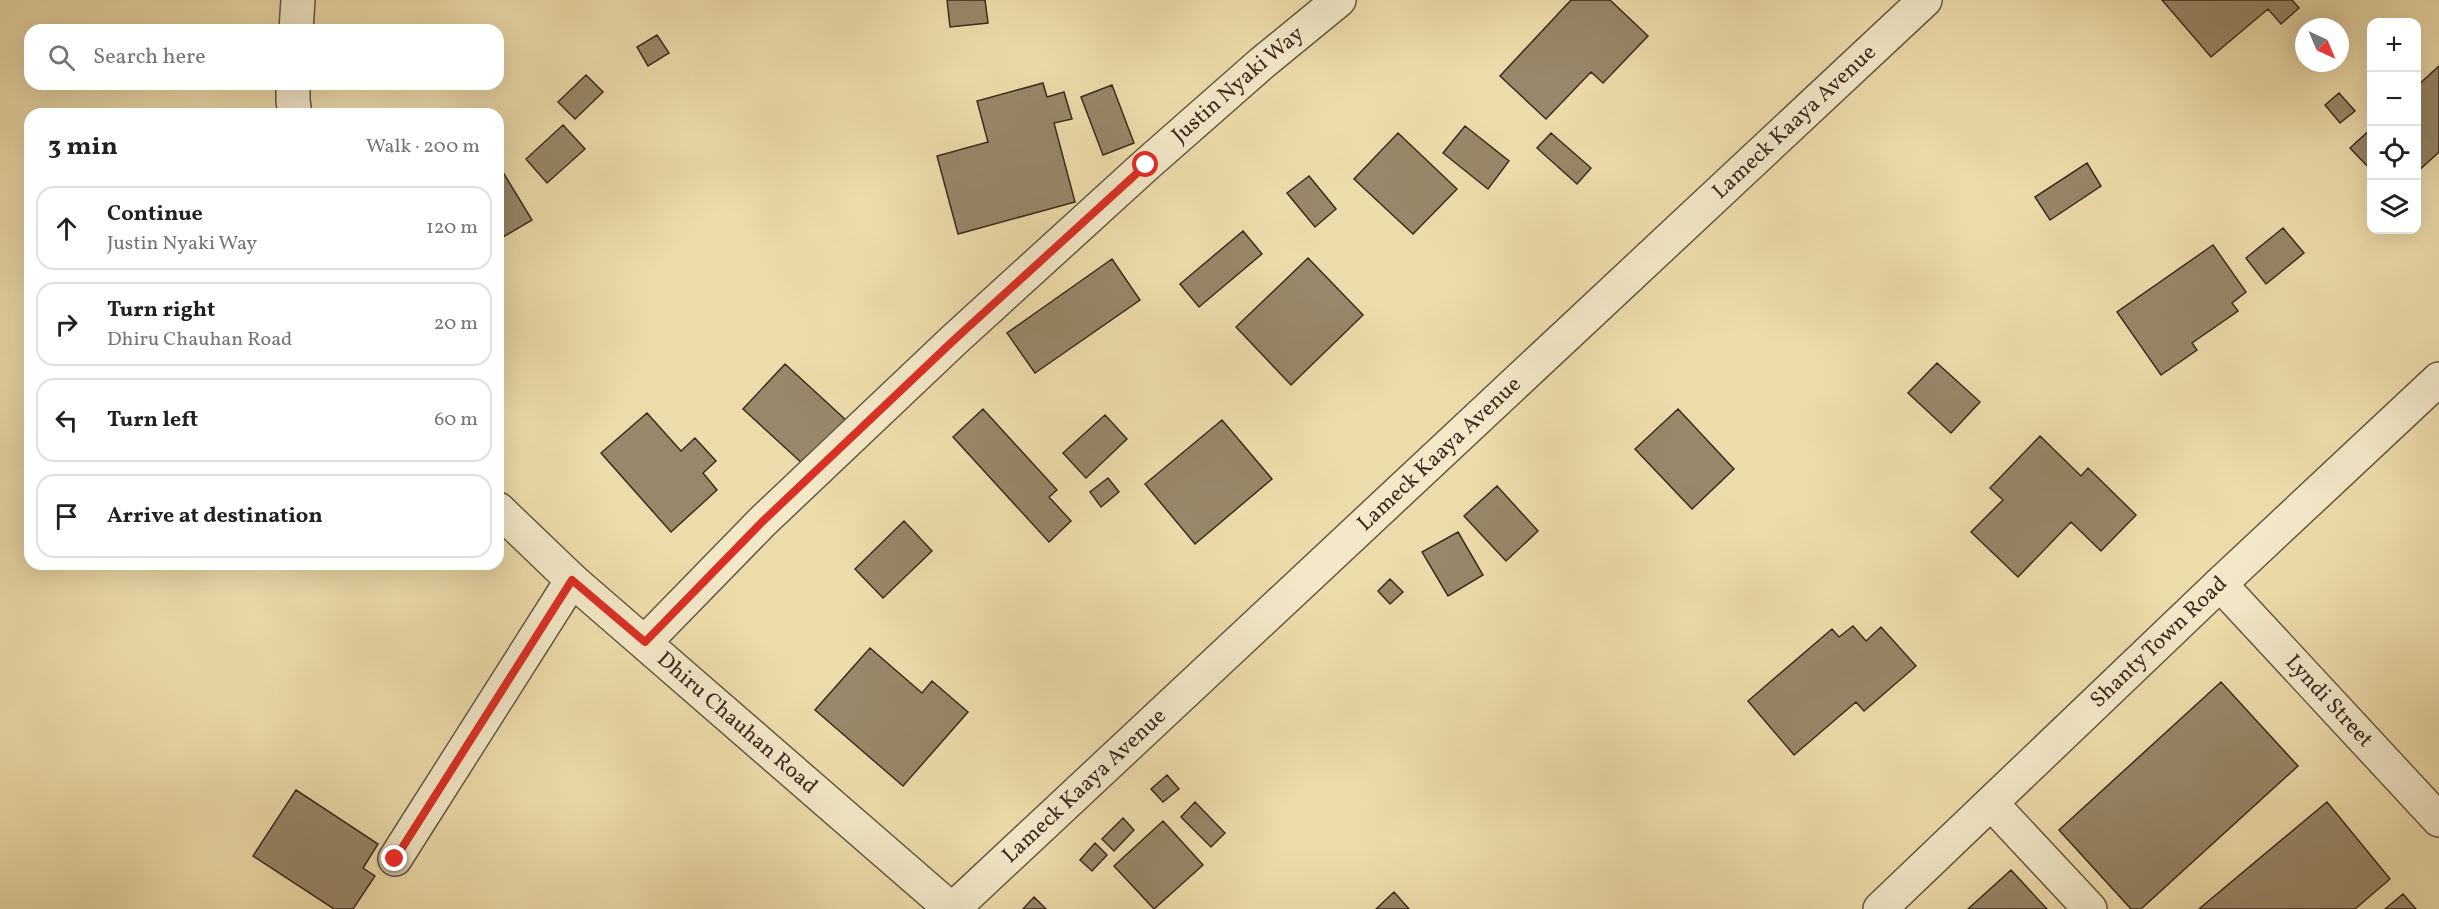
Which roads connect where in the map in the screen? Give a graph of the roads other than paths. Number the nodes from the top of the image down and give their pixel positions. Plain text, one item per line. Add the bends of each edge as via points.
1 (298, 0) edge
2 (1339, 0) edge
3 (1925, 0) edge
4 (296, 24) edge
5 (293, 90) edge
6 (294, 108) edge
7 (2439, 379) edge
8 (504, 515) edge
9 (572, 580) junction
10 (2220, 584) junction
11 (645, 642) junction
12 (1991, 803) junction
13 (2439, 820) edge
14 (395, 859) dead end
15 (952, 909) edge
16 (1880, 909) edge
17 (2090, 909) edge

1 - 4 street
2 - 11 street, Justin Nyaki Way via 1146,165 954,340 762,522
3 - 15 street, Lameck Kaaya Avenue
5 - 6 street
7 - 10 street, Shanty Town Road
8 - 9 street, Dhiru Chauhan Road
9 - 11 street, Dhiru Chauhan Road
9 - 14 street
10 - 12 street, Shanty Town Road
10 - 13 street, Lyndi Street
11 - 15 street, Dhiru Chauhan Road
12 - 16 street, Shanty Town Road
12 - 17 street

